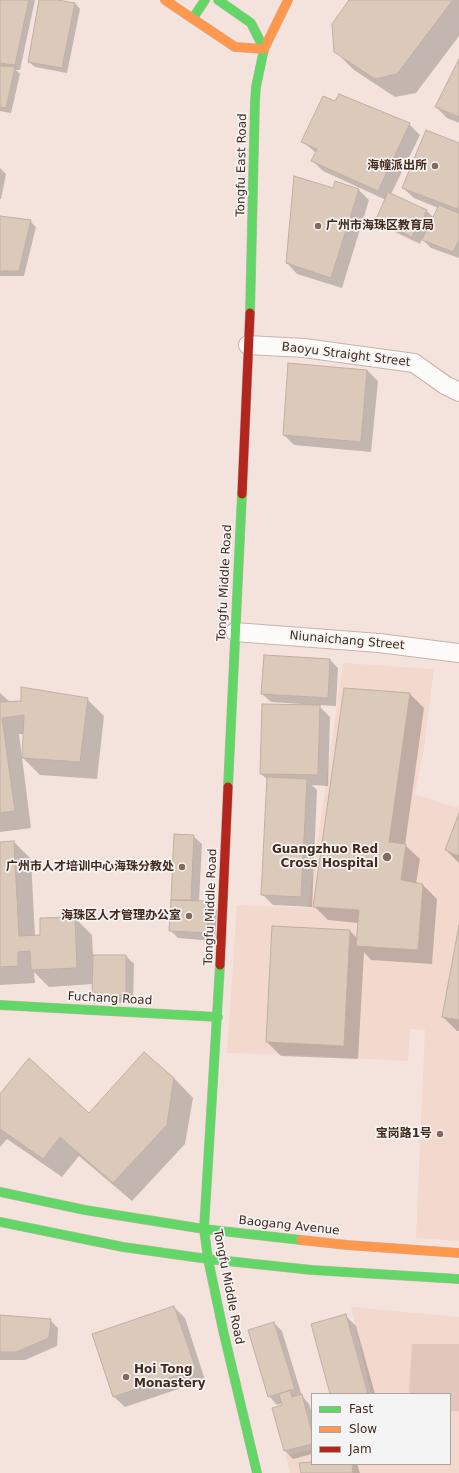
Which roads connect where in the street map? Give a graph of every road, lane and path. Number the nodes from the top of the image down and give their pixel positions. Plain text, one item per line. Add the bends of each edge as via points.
1 (165, 0) edge
2 (204, 0) edge
3 (218, 0) edge
4 (288, 0) edge
5 (193, 18) junction
6 (264, 49) junction
7 (248, 341) junction
8 (459, 392) edge
9 (235, 632) junction
10 (459, 653) edge
11 (0, 1005) edge
12 (218, 1017) junction
13 (0, 1192) edge
14 (0, 1222) edge
15 (204, 1229) junction
16 (459, 1253) edge
17 (208, 1259) junction
18 (459, 1279) edge
19 (257, 1473) edge

1 - 5 main road
2 - 5 main road
3 - 6 main road via 251,23
4 - 6 main road, Tongfu East Road
5 - 6 main road via 235,47
6 - 7 main road, Tongfu East Road via 255,102
7 - 8 street, Baoyu Straight Street via 414,363
7 - 9 main road, Tongfu Middle Road
9 - 10 street, Niunaichang Street via 379,643
9 - 12 main road, Tongfu Middle Road
11 - 12 main road, Fuchang Road
12 - 15 main road, Tongfu Middle Road
13 - 15 main road, Baogang Avenue via 85,1210
14 - 17 main road via 123,1247
15 - 16 main road, Baogang Avenue via 347,1245
15 - 17 main road, Tongfu Middle Road
17 - 18 main road via 320,1270
17 - 19 main road, Tongfu Middle Road

